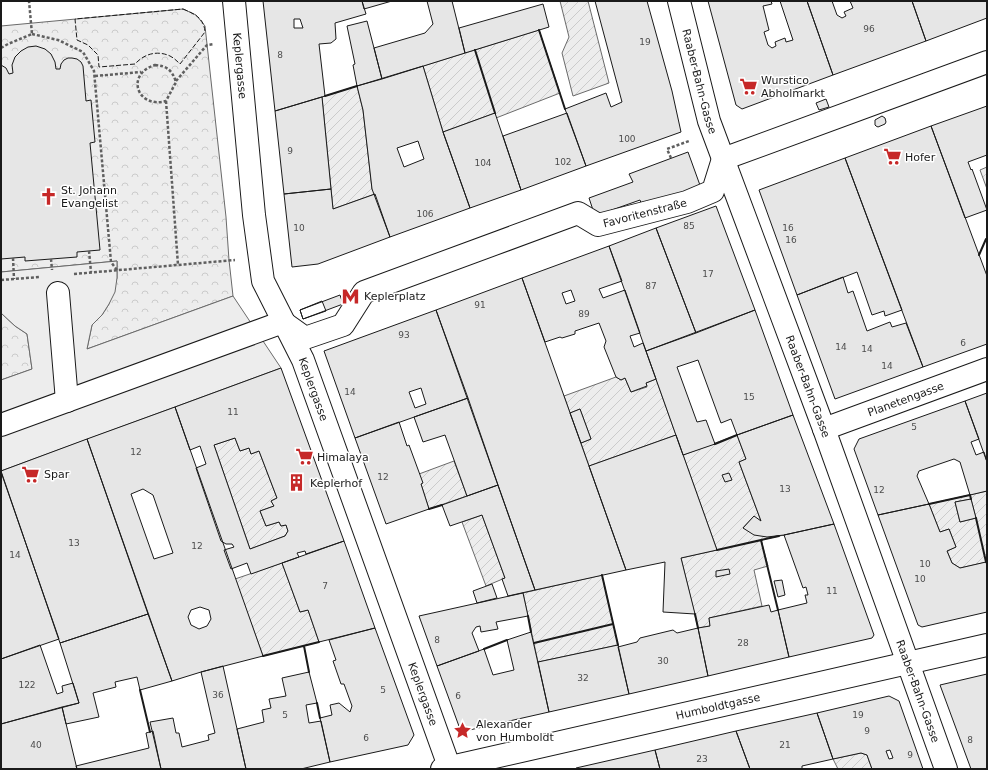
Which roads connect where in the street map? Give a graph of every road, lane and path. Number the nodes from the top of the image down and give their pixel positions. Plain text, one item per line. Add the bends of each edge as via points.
1 (29, 1) edge
2 (234, 1) edge
3 (679, 1) edge
4 (32, 34) junction
5 (238, 40) junction
6 (1, 48) edge
7 (987, 62) edge
8 (142, 72) junction
9 (95, 76) junction
10 (176, 82) junction
11 (166, 101) junction
12 (713, 132) junction
13 (671, 158) dead end
14 (723, 159) junction
15 (88, 251) dead end
16 (13, 258) dead end
17 (51, 259) dead end
18 (259, 259) junction
19 (178, 265) junction
20 (52, 268) dead end
21 (91, 272) dead end
22 (14, 279) dead end
23 (58, 294) dead end
24 (283, 322) junction
25 (987, 370) edge
26 (66, 401) junction
27 (1, 425) edge
28 (824, 429) junction
29 (987, 644) edge
30 (908, 663) junction
31 (447, 768) edge
32 (946, 769) edge

1 - 4 path
2 - 5 street, Keplergasse
3 - 12 street, Raaber-Bahn-Gasse
4 - 6 path
4 - 9 path via 58,40 83,52
5 - 10 path via 207,45
5 - 18 street, Keplergasse
7 - 14 street
8 - 9 path
8 - 10 path via 148,67 162,66 169,69
8 - 11 path via 138,78 138,86 144,98 158,103
9 - 19 path via 111,262 117,270
10 - 11 path
11 - 19 path
12 - 13 path via 667,149
12 - 14 street, Raaber-Bahn-Gasse
14 - 24 street, Favoritenstraße via 713,191 687,202 598,225 578,213 364,292 343,325 305,338
14 - 28 street, Raaber-Bahn-Gasse
15 - 21 path
16 - 22 path
17 - 20 path
18 - 19 path
18 - 24 street, Keplergasse via 263,281
23 - 26 street
24 - 26 street
24 - 31 street, Keplergasse via 303,360
25 - 28 street, Planetengasse
26 - 27 street
28 - 30 street, Raaber-Bahn-Gasse
29 - 30 street, Humboldtgasse
30 - 31 street, Humboldtgasse
30 - 32 street, Raaber-Bahn-Gasse

